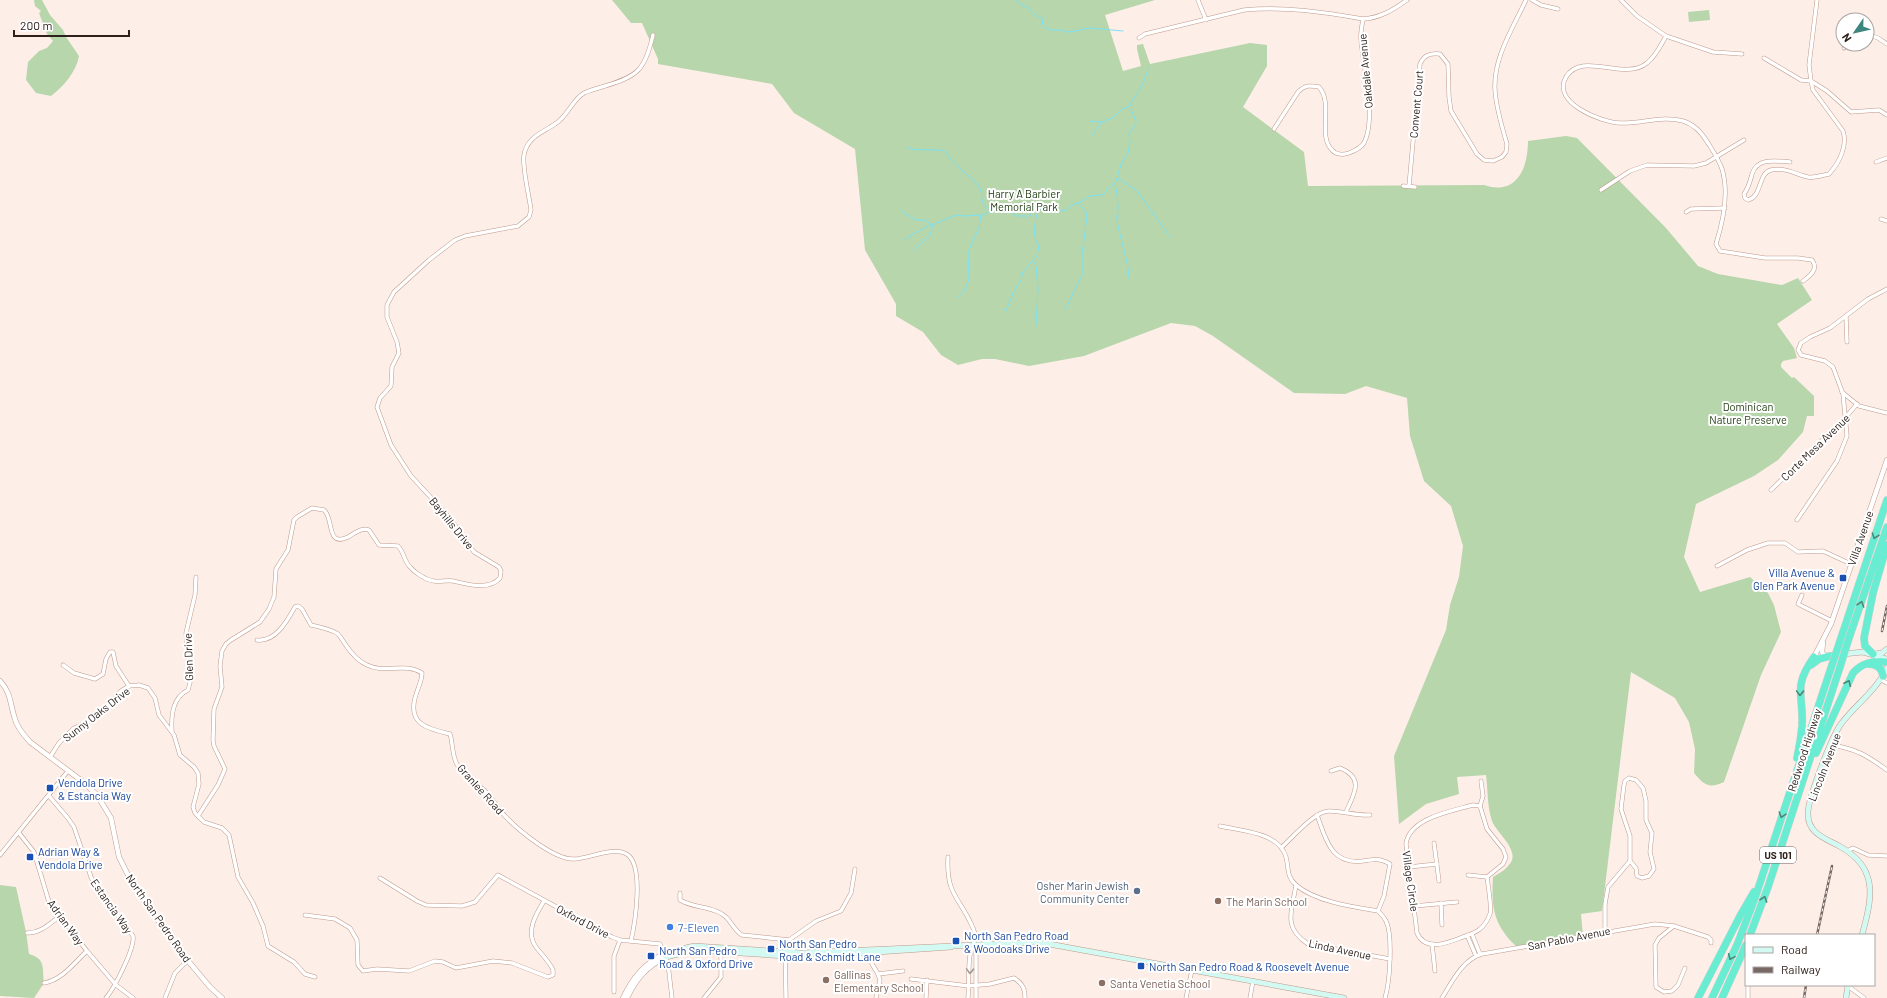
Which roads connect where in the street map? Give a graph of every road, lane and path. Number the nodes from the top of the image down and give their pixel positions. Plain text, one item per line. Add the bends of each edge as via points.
1 (1198, 0) edge
2 (1407, 0) edge
3 (1526, 0) edge
4 (1532, 0) edge
5 (1621, 0) edge
6 (1817, 0) edge
7 (1558, 9) dead end
8 (1362, 19) junction
9 (1206, 20) junction
10 (653, 35) dead end
11 (1666, 36) junction
12 (1875, 37) edge
13 (1139, 38) dead end
14 (1887, 44) edge
15 (1742, 54) dead end
16 (1764, 58) dead end
17 (1811, 81) junction
18 (1887, 115) edge
19 (1274, 129) dead end
20 (1744, 140) dead end
21 (1717, 156) junction
22 (1887, 158) edge
23 (1790, 162) dead end
24 (1876, 162) dead end
25 (1403, 186) dead end
26 (1409, 186) junction
27 (1415, 187) dead end
28 (1600, 190) dead end
29 (1725, 208) junction
30 (1686, 212) dead end
31 (1881, 219) dead end
32 (1887, 221) edge
33 (1803, 281) dead end
34 (1887, 289) edge
35 (1846, 316) junction
36 (1847, 342) dead end
37 (1842, 392) junction
38 (1857, 404) junction
39 (1887, 413) edge
40 (1845, 418) junction
41 (1887, 460) edge
42 (1771, 490) dead end
43 (1887, 500) edge
44 (1797, 520) dead end
45 (1887, 527) edge
46 (1887, 545) edge
47 (1851, 564) junction
48 (1716, 566) dead end
49 (196, 577) dead end
50 (1802, 595) dead end
51 (1832, 621) junction
52 (1824, 639) junction
53 (257, 640) dead end
54 (1887, 649) edge
55 (1873, 654) junction
56 (1830, 656) junction
57 (1814, 657) joint
58 (1887, 660) edge
59 (1864, 664) junction
60 (63, 666) dead end
61 (1887, 668) edge
62 (1806, 669) junction
63 (1882, 678) junction
64 (0, 680) edge
65 (1887, 683) edge
66 (129, 686) junction
67 (172, 732) junction
68 (1831, 745) junction
69 (50, 757) junction
70 (1887, 770) edge
71 (68, 771) junction
72 (1331, 771) dead end
73 (1805, 775) junction
74 (1795, 778) junction
75 (1481, 781) dead end
76 (50, 796) junction
77 (1480, 806) junction
78 (1346, 812) junction
79 (1317, 815) junction
80 (1370, 815) dead end
81 (198, 816) junction
82 (1220, 826) dead end
83 (19, 833) junction
84 (1434, 843) dead end
85 (1282, 847) junction
86 (1847, 851) junction
87 (0, 855) edge
88 (1887, 856) edge
89 (948, 857) dead end
90 (1630, 861) junction
91 (1437, 864) junction
92 (1409, 867) junction
93 (855, 869) dead end
94 (1468, 875) dead end
95 (1487, 877) junction
96 (380, 878) dead end
97 (1439, 881) dead end
98 (1761, 882) junction
99 (1296, 885) junction
100 (680, 893) dead end
101 (544, 901) junction
102 (1457, 902) dead end
103 (1441, 904) junction
104 (1414, 906) junction
105 (1378, 911) junction
106 (305, 915) dead end
107 (60, 916) junction
108 (1442, 925) dead end
109 (1674, 926) junction
110 (1605, 932) junction
111 (27, 933) dead end
112 (1750, 934) edge
113 (1862, 934) edge
114 (1470, 935) junction
115 (620, 940) junction
116 (631, 941) junction
117 (785, 941) junction
118 (1711, 943) dead end
119 (1432, 944) junction
120 (974, 945) junction
121 (1745, 947) edge
122 (721, 950) junction
123 (87, 951) junction
124 (871, 951) junction
125 (1480, 954) junction
126 (665, 955) junction
127 (784, 955) junction
128 (1476, 956) junction
129 (1390, 959) junction
130 (188, 960) junction
131 (1685, 968) dead end
132 (1192, 969) junction
133 (903, 971) dead end
134 (1435, 971) dead end
135 (878, 974) junction
136 (315, 977) dead end
137 (911, 979) dead end
138 (927, 980) junction
139 (1253, 981) junction
140 (44, 983) dead end
141 (116, 985) junction
142 (977, 985) junction
143 (969, 986) junction
144 (1748, 986) edge
145 (1848, 986) edge
146 (614, 992) dead end
147 (1314, 995) edge
148 (106, 998) edge
149 (134, 998) edge
150 (164, 998) edge
151 (222, 998) edge
152 (623, 998) edge
153 (627, 998) edge
154 (672, 998) edge
155 (704, 998) edge
156 (786, 998) edge
157 (876, 998) edge
158 (926, 998) edge
159 (968, 998) edge
160 (976, 998) edge
161 (1025, 998) edge
162 (1186, 998) edge
163 (1250, 998) edge
164 (1344, 998) edge
165 (1385, 998) edge
166 (1442, 998) edge
167 (1697, 998) edge
168 (1712, 998) edge
169 (1722, 998) edge
170 (1748, 998) edge
171 (1846, 998) edge
172 (1864, 998) edge

1 - 9 street
2 - 8 street via 1383,15
3 - 26 street, Convent Court via 1503,48 1496,71 1495,90 1507,144 1506,152 1493,162 1484,160 1477,154 1452,111 1448,64 1440,54 1428,54 1420,64
4 - 7 street
5 - 11 street via 1637,16
6 - 17 street via 1809,65
8 - 9 street via 1274,9 1244,10
8 - 19 street, Oakdale Avenue via 1361,41 1369,107 1366,138 1363,144 1356,150 1342,154 1334,153 1326,139 1325,97 1319,87 1312,85 1298,92
9 - 13 street via 1145,34
10 - 81 street, Bayhills Drive via 644,62 632,76 584,93 576,99 562,119 536,134 527,146 524,161 531,210 529,217 509,228 455,240 400,285 387,304 387,317 399,353 392,367 391,386 380,398 377,407 391,445 411,476 449,517 474,552 499,567 500,578 491,584 435,582 410,568 398,546 379,545 369,530 364,528 346,538 338,539 331,531 329,516 324,510 312,508 297,517 292,526 288,550 276,569 274,596 269,609 260,622 230,641 222,651 222,687 214,709 213,740 225,769
11 - 15 street via 1713,52
11 - 21 street via 1653,57 1640,68 1629,70 1588,65 1577,68 1565,79 1563,88 1566,96 1575,107 1605,120 1620,123 1671,118 1684,121 1702,133
12 - 14 street
16 - 17 street via 1801,80
17 - 18 street via 1851,112 1879,110
17 - 23 street via 1813,90 1843,131 1845,142 1839,159 1829,174 1810,177 1786,170 1771,170 1765,174 1753,198 1745,198 1744,194 1752,182 1752,174 1761,163 1770,160
20 - 21 street
21 - 28 street via 1706,163 1694,166 1647,165 1630,171
21 - 29 street via 1723,170
22 - 24 street
25 - 26 street
26 - 27 street
29 - 30 street via 1691,209
29 - 33 street via 1716,244 1720,251 1765,258 1808,258 1815,264 1815,269
31 - 32 street
34 - 35 street via 1868,299
35 - 36 street
35 - 37 street via 1830,328 1801,343 1798,350 1801,355 1825,361 1833,367
37 - 38 street
37 - 40 street
38 - 39 street
38 - 40 street, Corte Mesa Avenue
40 - 42 street, Corte Mesa Avenue
40 - 44 street via 1847,436 1837,461
41 - 47 street, Villa Avenue
43 -> 74 highway, Redwood Highway / US 101, bridge
73 -> 45 highway, Redwood Highway / US 101, bridge
46 - 55 highway via 1873,593 1864,638 1865,646
47 - 48 street via 1823,551 1798,552 1785,543 1768,543 1747,550
47 - 51 street, Villa Avenue
49 - 67 street, Glen Drive via 195,595 186,633 190,683 188,690 175,702 171,719
50 - 51 street via 1798,604
51 - 52 street, Villa Avenue
52 - 56 street via 1822,652
52 - 57 street, Villa Avenue
53 - 116 street, Granlee Road via 277,633 298,606 311,625 339,635 350,651 367,665 376,669 414,669 422,674 413,710 416,719 421,725 450,734 457,765 506,817 558,857 575,859 613,852 630,857 637,890
54 - 55 main road
55 - 56 main road via 1857,652
55 - 58 main road
56 - 62 highway via 1819,659
57 - 62 highway
58 - 59 highway via 1874,660
59 - 63 highway via 1877,665 1882,671
73 -> 59 highway via 1850,678
60 - 66 street via 74,673 95,679 103,674 106,659 110,652 113,652 116,666
61 - 63 main road, Lincoln Avenue
62 -> 74 highway via 1800,690 1802,727
63 - 65 street
63 - 68 main road, Lincoln Avenue via 1840,725
64 - 69 street, North San Pedro Road via 10,695 15,719 23,735
66 - 67 street, Sunny Oaks Drive via 143,686 152,691 159,715
66 - 69 street, Sunny Oaks Drive via 121,691 105,710 74,728
67 - 81 street, Sunny Oaks Drive via 180,755 198,774 199,784 193,807
68 - 70 street via 1850,748
68 - 86 main road, Lincoln Avenue via 1808,816 1816,833 1824,840
69 - 71 street, North San Pedro Road
71 - 76 street
71 - 130 street, North San Pedro Road via 92,789 103,804 114,826 119,857 127,874
72 - 78 street via 1340,768 1353,776 1356,789
112 -> 73 highway, Redwood Highway / US 101
74 -> 98 highway, Redwood Highway / US 101
75 - 77 street via 1483,796
76 - 83 street
76 - 141 street, Estancia Way via 74,827 96,887 134,936
77 - 92 street, Village Circle via 1473,805 1430,818 1409,832 1406,844
77 - 95 street via 1487,829 1503,849 1506,857 1503,864
78 - 79 street via 1327,811
78 - 80 street via 1361,816
79 - 85 street
79 - 105 street via 1328,847 1341,858 1355,862 1380,858 1390,864 1384,896
81 - 136 street via 211,825 222,828 229,835 238,877 263,926 268,946 294,962 305,974
82 - 85 street via 1266,836
83 - 87 street
83 - 107 street, Adrian Way via 34,852 50,902
84 - 91 street
85 - 99 street via 1287,871
86 - 88 street via 1853,848 1868,855
86 - 113 main road, Lincoln Avenue via 1863,868 1869,883 1868,907
89 - 120 street via 949,883 974,928
90 - 90 street via 1630,836 1621,809 1624,784 1629,778 1636,780 1643,788 1646,820 1652,833 1650,845 1654,869 1649,876 1642,878 1637,876 1636,868
90 - 110 street via 1608,887
91 - 92 street
91 - 97 street
92 - 104 street, Village Circle
93 - 117 street via 851,894 841,911 816,922 796,937
94 - 95 street
95 - 114 street via 1490,913 1480,929
96 - 101 street, Oxford Drive via 426,905 454,906 475,902 498,875
98 - 167 highway
98 -> 168 highway, Redwood Highway / US 101 via 1737,944
99 - 105 street via 1320,898
99 - 129 street, Linda Avenue via 1291,926 1298,937 1308,944
100 - 117 street via 680,900 688,905 724,915 742,935
101 - 106 street via 533,921 532,938 553,970 552,975 548,977 512,963 493,961 456,968 435,961 409,971 363,971 358,965 357,940 350,928 335,919
101 - 115 street, Oxford Drive
102 - 103 street
103 - 104 street
103 - 108 street
104 - 119 street, Village Circle via 1417,933 1420,938
105 - 129 street via 1389,930
107 - 111 street via 41,930
107 - 123 street, Adrian Way
109 - 110 street, San Pablo Avenue via 1649,924
109 - 118 street, San Pablo Avenue via 1708,937
109 - 131 street via 1656,942 1656,987 1664,992 1672,991 1678,985
110 - 125 street, San Pablo Avenue
114 - 119 street via 1445,945
114 - 125 street
114 - 128 street
115 - 116 street, Oxford Drive
115 - 146 street via 614,956
116 - 126 street, Oxford Drive via 660,944
117 - 127 street
119 - 134 street
120 - 124 main road
120 - 132 main road via 1038,942
120 - 142 street
120 -> 143 street via 970,954
121 - 169 highway
122 - 126 main road via 694,946
122 - 127 main road
122 - 155 street via 721,977
123 - 140 street via 58,978
123 - 141 street, Adrian Way
124 - 127 main road
124 - 135 street via 872,964
125 - 128 street, San Pablo Avenue
126 - 152 street via 642,968
126 - 153 street via 647,968
126 - 154 street via 670,973
127 - 156 street
128 - 166 street, San Pablo Avenue via 1464,965
129 - 165 street
130 - 150 street via 175,973
130 - 151 street, North San Pedro Road
132 - 139 main road
132 - 162 street
133 - 135 street
135 - 157 street via 880,980
137 - 138 street
138 - 143 street
138 - 158 street
139 - 147 main road
139 - 163 street
141 - 148 street, Estancia Way
141 - 149 street, Adrian Way
142 - 143 street
142 - 160 street
142 - 161 street via 1014,978 1025,990
143 - 159 street
144 - 170 street
145 - 171 main road
145 - 172 street
147 - 164 main road

